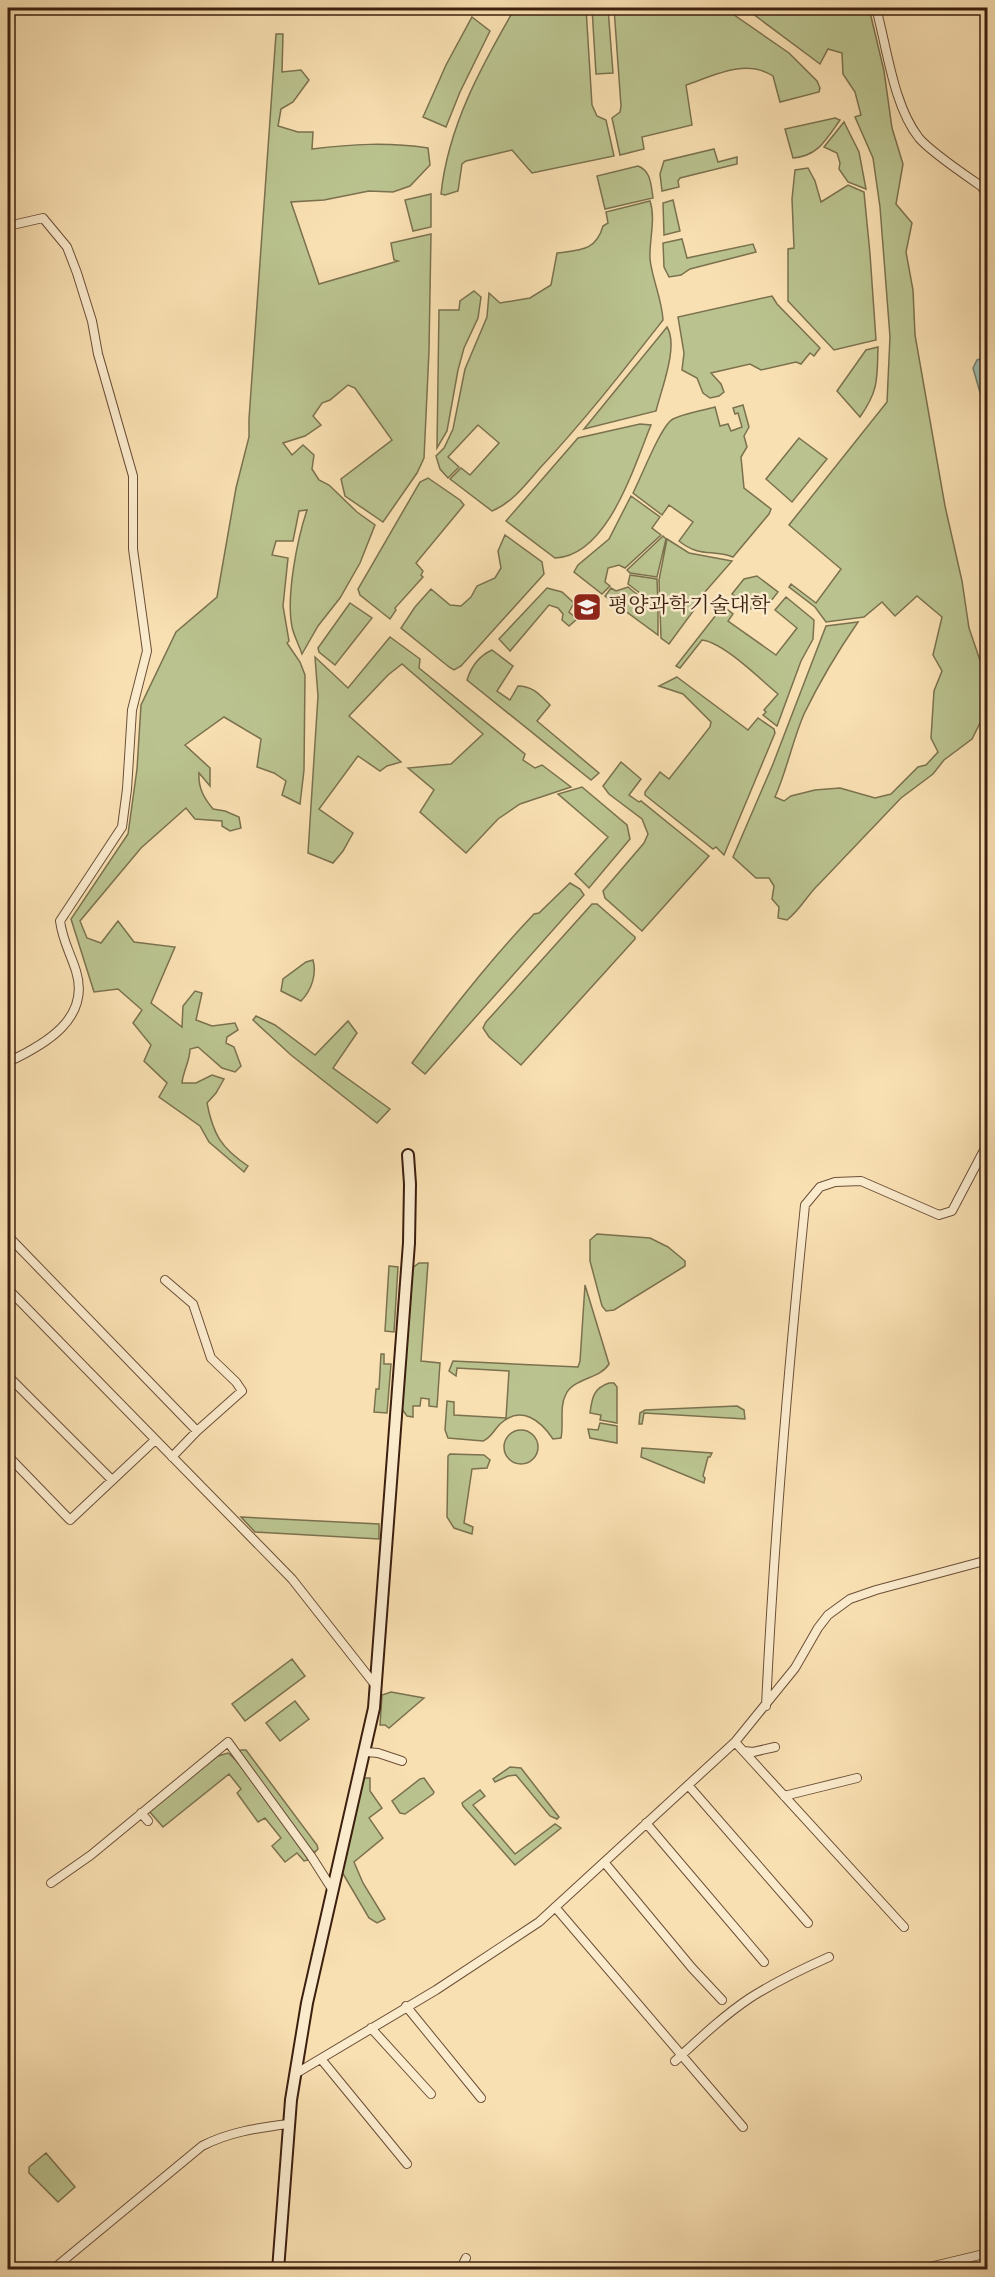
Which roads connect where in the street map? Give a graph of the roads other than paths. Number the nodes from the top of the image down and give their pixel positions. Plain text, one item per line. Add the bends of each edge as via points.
1 (876, 8) edge
2 (987, 196) edge
3 (8, 226) edge
4 (8, 1062) edge
5 (987, 1148) edge
6 (408, 1155) dead end
7 (8, 1236) edge
8 (165, 1280) dead end
9 (8, 1290) edge
10 (8, 1376) edge
11 (197, 1431) junction
12 (154, 1441) junction
13 (8, 1456) edge
14 (172, 1457) junction
15 (112, 1480) junction
16 (987, 1514) edge
17 (987, 1528) edge
18 (987, 1560) edge
19 (377, 1687) junction
20 (766, 1706) junction
21 (735, 1742) junction
22 (775, 1747) dead end
23 (744, 1751) junction
24 (366, 1752) junction
25 (402, 1761) dead end
26 (857, 1778) dead end
27 (688, 1785) junction
28 (784, 1796) junction
29 (141, 1814) junction
30 (147, 1821) dead end
31 (646, 1823) junction
32 (604, 1862) junction
33 (51, 1883) dead end
34 (332, 1889) junction
35 (555, 1907) junction
36 (808, 1923) dead end
37 (904, 1927) dead end
38 (830, 1957) dead end
39 (764, 1962) dead end
40 (722, 2000) dead end
41 (406, 2006) junction
42 (371, 2028) junction
43 (682, 2055) junction
44 (321, 2059) junction
45 (675, 2061) dead end
46 (295, 2074) junction
47 (431, 2094) dead end
48 (480, 2098) dead end
49 (288, 2124) junction
50 (743, 2127) dead end
51 (407, 2164) dead end
52 (987, 2253) edge
53 (466, 2258) dead end
54 (52, 2270) edge
55 (278, 2270) edge
56 (460, 2270) edge
57 (917, 2270) edge

1 - 2 street via 887,61 920,139 981,186
3 - 4 street via 43,218 68,247 77,273 133,476 133,549 147,651 132,710 122,827 60,921 62,939 76,970 79,997 60,1030 39,1048
5 - 20 street via 952,1211 939,1215 861,1181 820,1187 805,1205 783,1431
6 - 19 street via 409,1243
7 - 11 street
8 - 11 street via 193,1304 211,1358 242,1391
9 - 12 street
10 - 15 street
11 - 14 street
12 - 14 street
12 - 15 street
13 - 15 street via 70,1520
14 - 19 street via 292,1580
16 - 17 street
18 - 20 street via 850,1599 828,1615
19 - 24 street
20 - 21 street
21 - 23 street
21 - 27 street
22 - 23 street
23 - 28 street
24 - 25 street
24 - 34 street
26 - 28 street
27 - 31 street
27 - 36 street
28 - 37 street
29 - 30 street
29 - 33 street
29 - 34 street via 228,1742
31 - 32 street
31 - 39 street
32 - 35 street
32 - 40 street
34 - 46 street
35 - 41 street via 539,1922
35 - 43 street
38 - 43 street via 751,1998
41 - 42 street
41 - 48 street
42 - 44 street
42 - 47 street
43 - 45 street
43 - 50 street
44 - 46 street
44 - 51 street
46 - 49 street
49 - 54 street via 246,2129 202,2146
49 - 55 street
52 - 57 street
53 - 56 street

